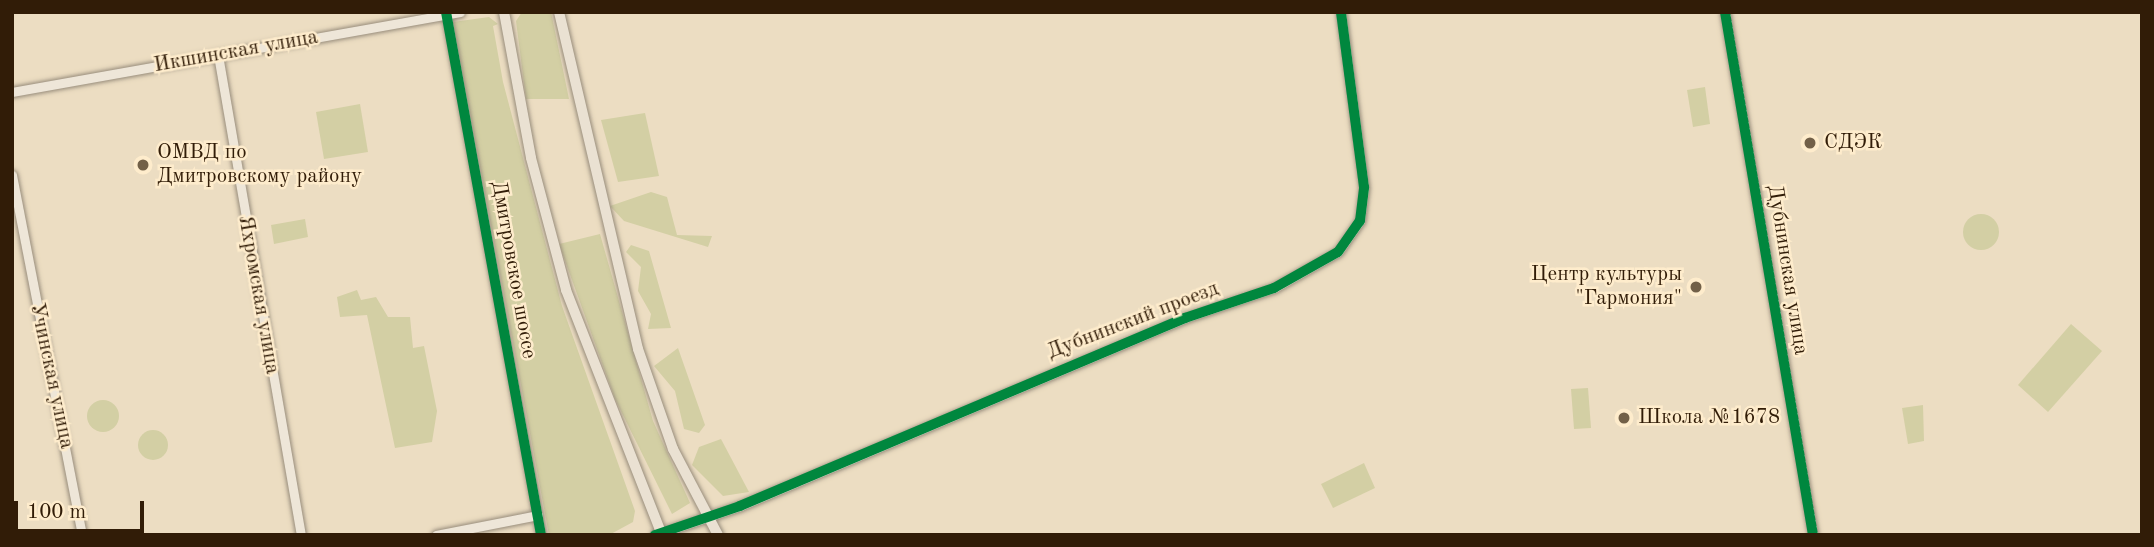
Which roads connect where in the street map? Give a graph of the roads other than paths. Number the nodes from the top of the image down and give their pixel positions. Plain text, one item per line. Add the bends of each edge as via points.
1 (460, 12) edge
2 (504, 12) edge
3 (559, 12) edge
4 (1341, 12) edge
5 (1725, 12) edge
6 (446, 14) edge
7 (218, 55) junction
8 (12, 92) edge
9 (12, 175) edge
10 (538, 515) junction
11 (709, 518) junction
12 (659, 534) edge
13 (82, 535) edge
14 (301, 535) edge
15 (436, 535) edge
16 (541, 535) edge
17 (718, 535) edge
18 (1813, 535) edge

1 - 6 street, Икшинская улица
2 - 12 main road, Дмитровское шоссе via 531,158 566,290
3 - 11 main road via 638,349 669,439
4 - 11 street, Дубнинский проезд via 1364,187 1360,221 1338,252 1274,288 1063,368
5 - 18 street, Дубнинская улица
6 - 7 street, Икшинская улица
6 - 10 street, Дмитровское шоссе
7 - 8 street, Икшинская улица
7 - 14 street, Яхромская улица
9 - 13 street, Учинская улица
10 - 15 street
10 - 16 street, Дмитровское шоссе
11 - 12 street, Дмитровское шоссе
11 - 17 main road

